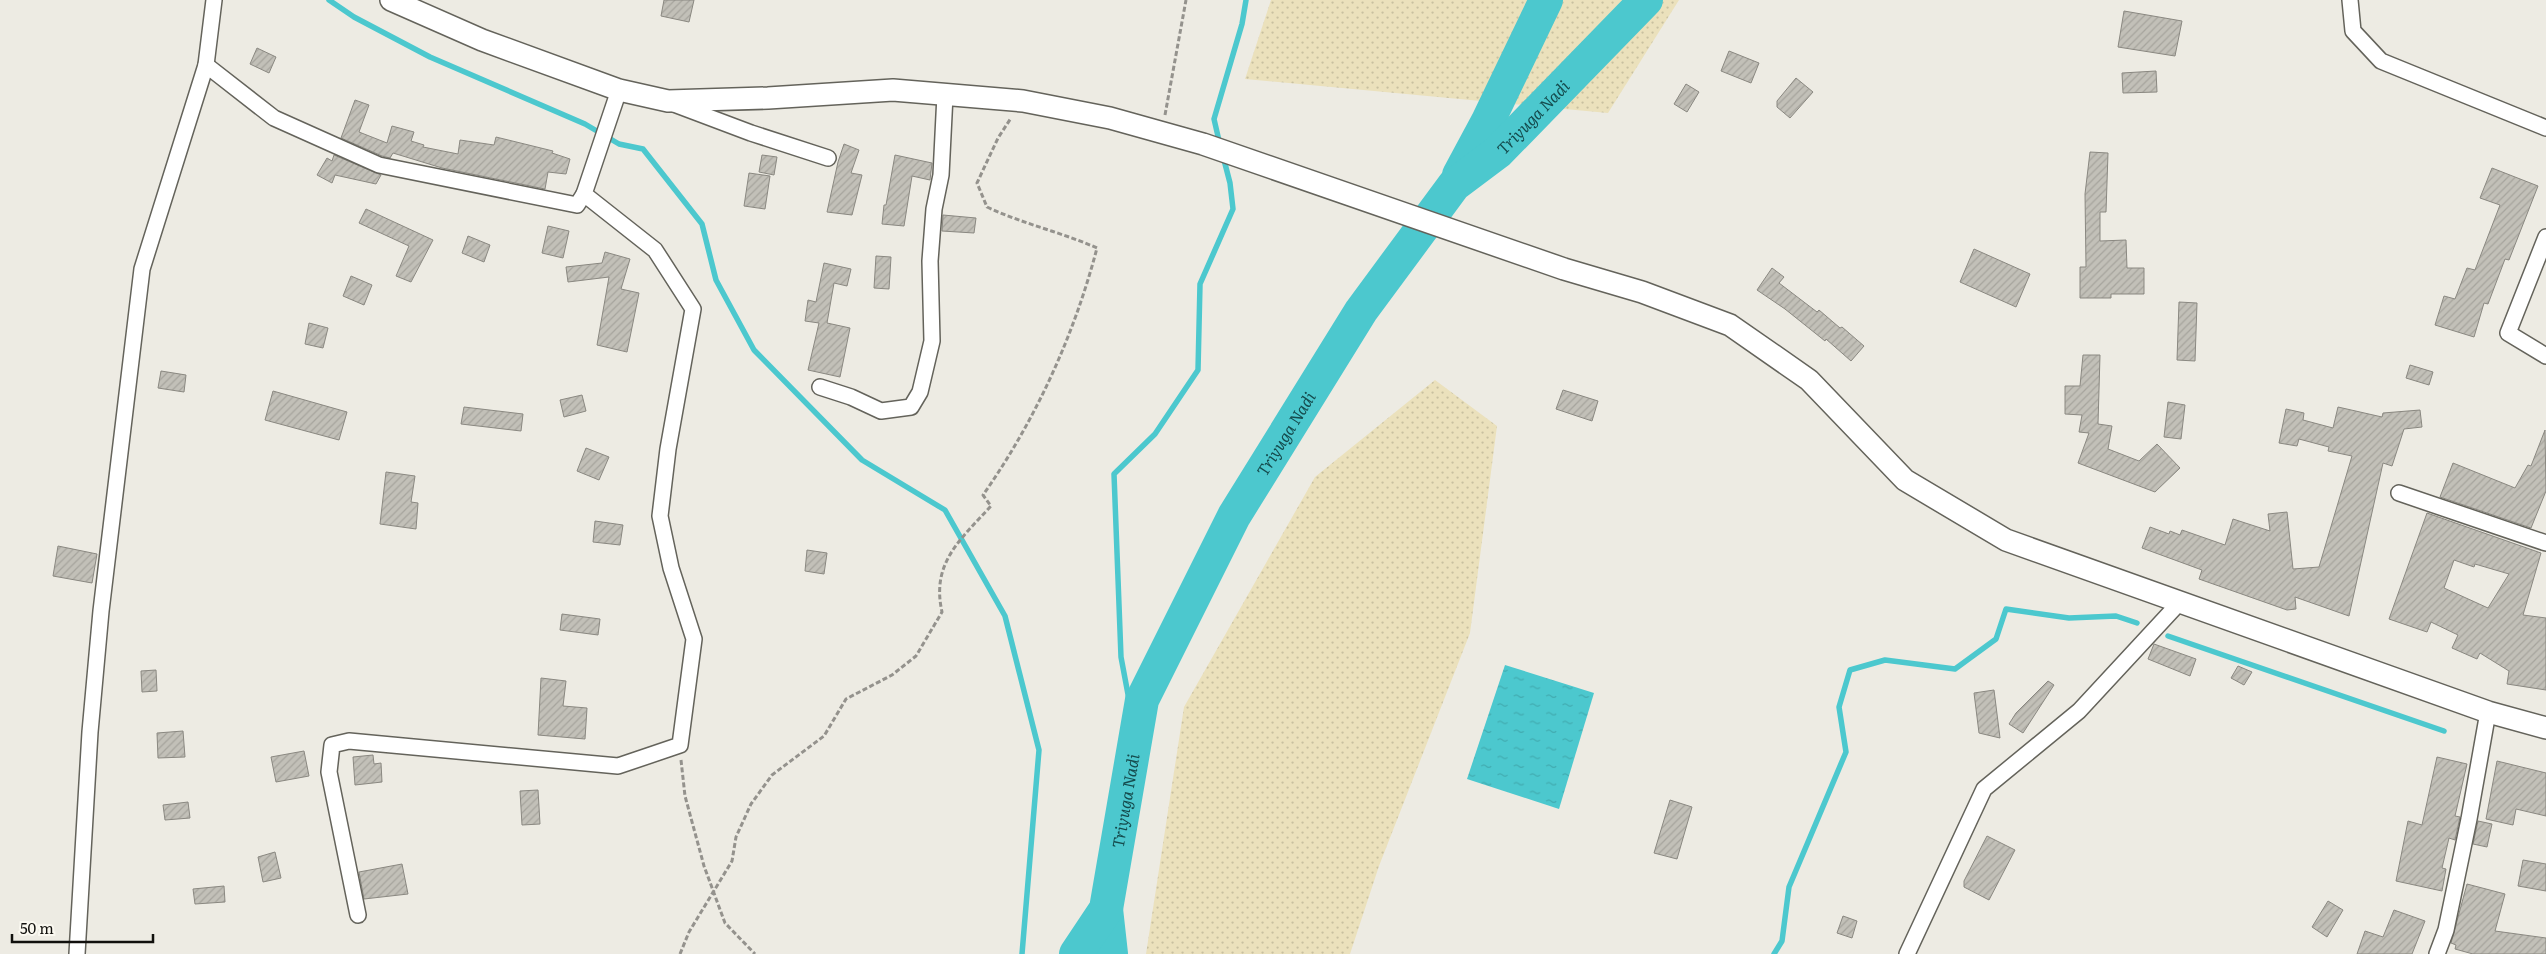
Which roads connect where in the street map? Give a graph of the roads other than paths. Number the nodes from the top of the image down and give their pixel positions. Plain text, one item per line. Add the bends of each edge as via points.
1 (214, 0) edge
2 (391, 0) edge
3 (2350, 0) edge
4 (206, 65) junction
5 (619, 90) junction
6 (945, 94) junction
7 (668, 102) junction
8 (2546, 128) edge
9 (828, 158) dead end
10 (584, 194) junction
11 (2546, 237) edge
12 (2546, 356) edge
13 (820, 387) dead end
14 (2399, 493) dead end
15 (2546, 543) edge
16 (2180, 602) junction
17 (2488, 712) junction
18 (2546, 728) edge
19 (358, 915) dead end
20 (77, 954) edge
21 (1907, 954) edge
22 (2437, 954) edge

1 - 4 street
2 - 5 main road via 482,40
3 - 8 street via 2353,31 2381,61
4 - 10 street via 274,118 379,166 577,205
4 - 20 street via 142,269 93,694
5 - 7 main road
5 - 10 street
6 - 7 main road via 894,90
6 - 13 street via 941,175 934,209 930,260 932,341 920,392 911,407 881,411
6 - 16 main road via 1023,101 1110,118 1203,144 1564,270 1642,292 1730,325 1810,380 1905,480 2006,540
7 - 9 street
10 - 19 street via 655,250 693,309 668,449 660,516 671,568 694,639 680,745 618,766 349,741 332,745 329,772
11 - 12 street via 2508,333
14 - 15 street
16 - 17 main road
16 - 21 street via 2079,711 1984,789
17 - 18 main road
17 - 22 street via 2470,819 2446,930

